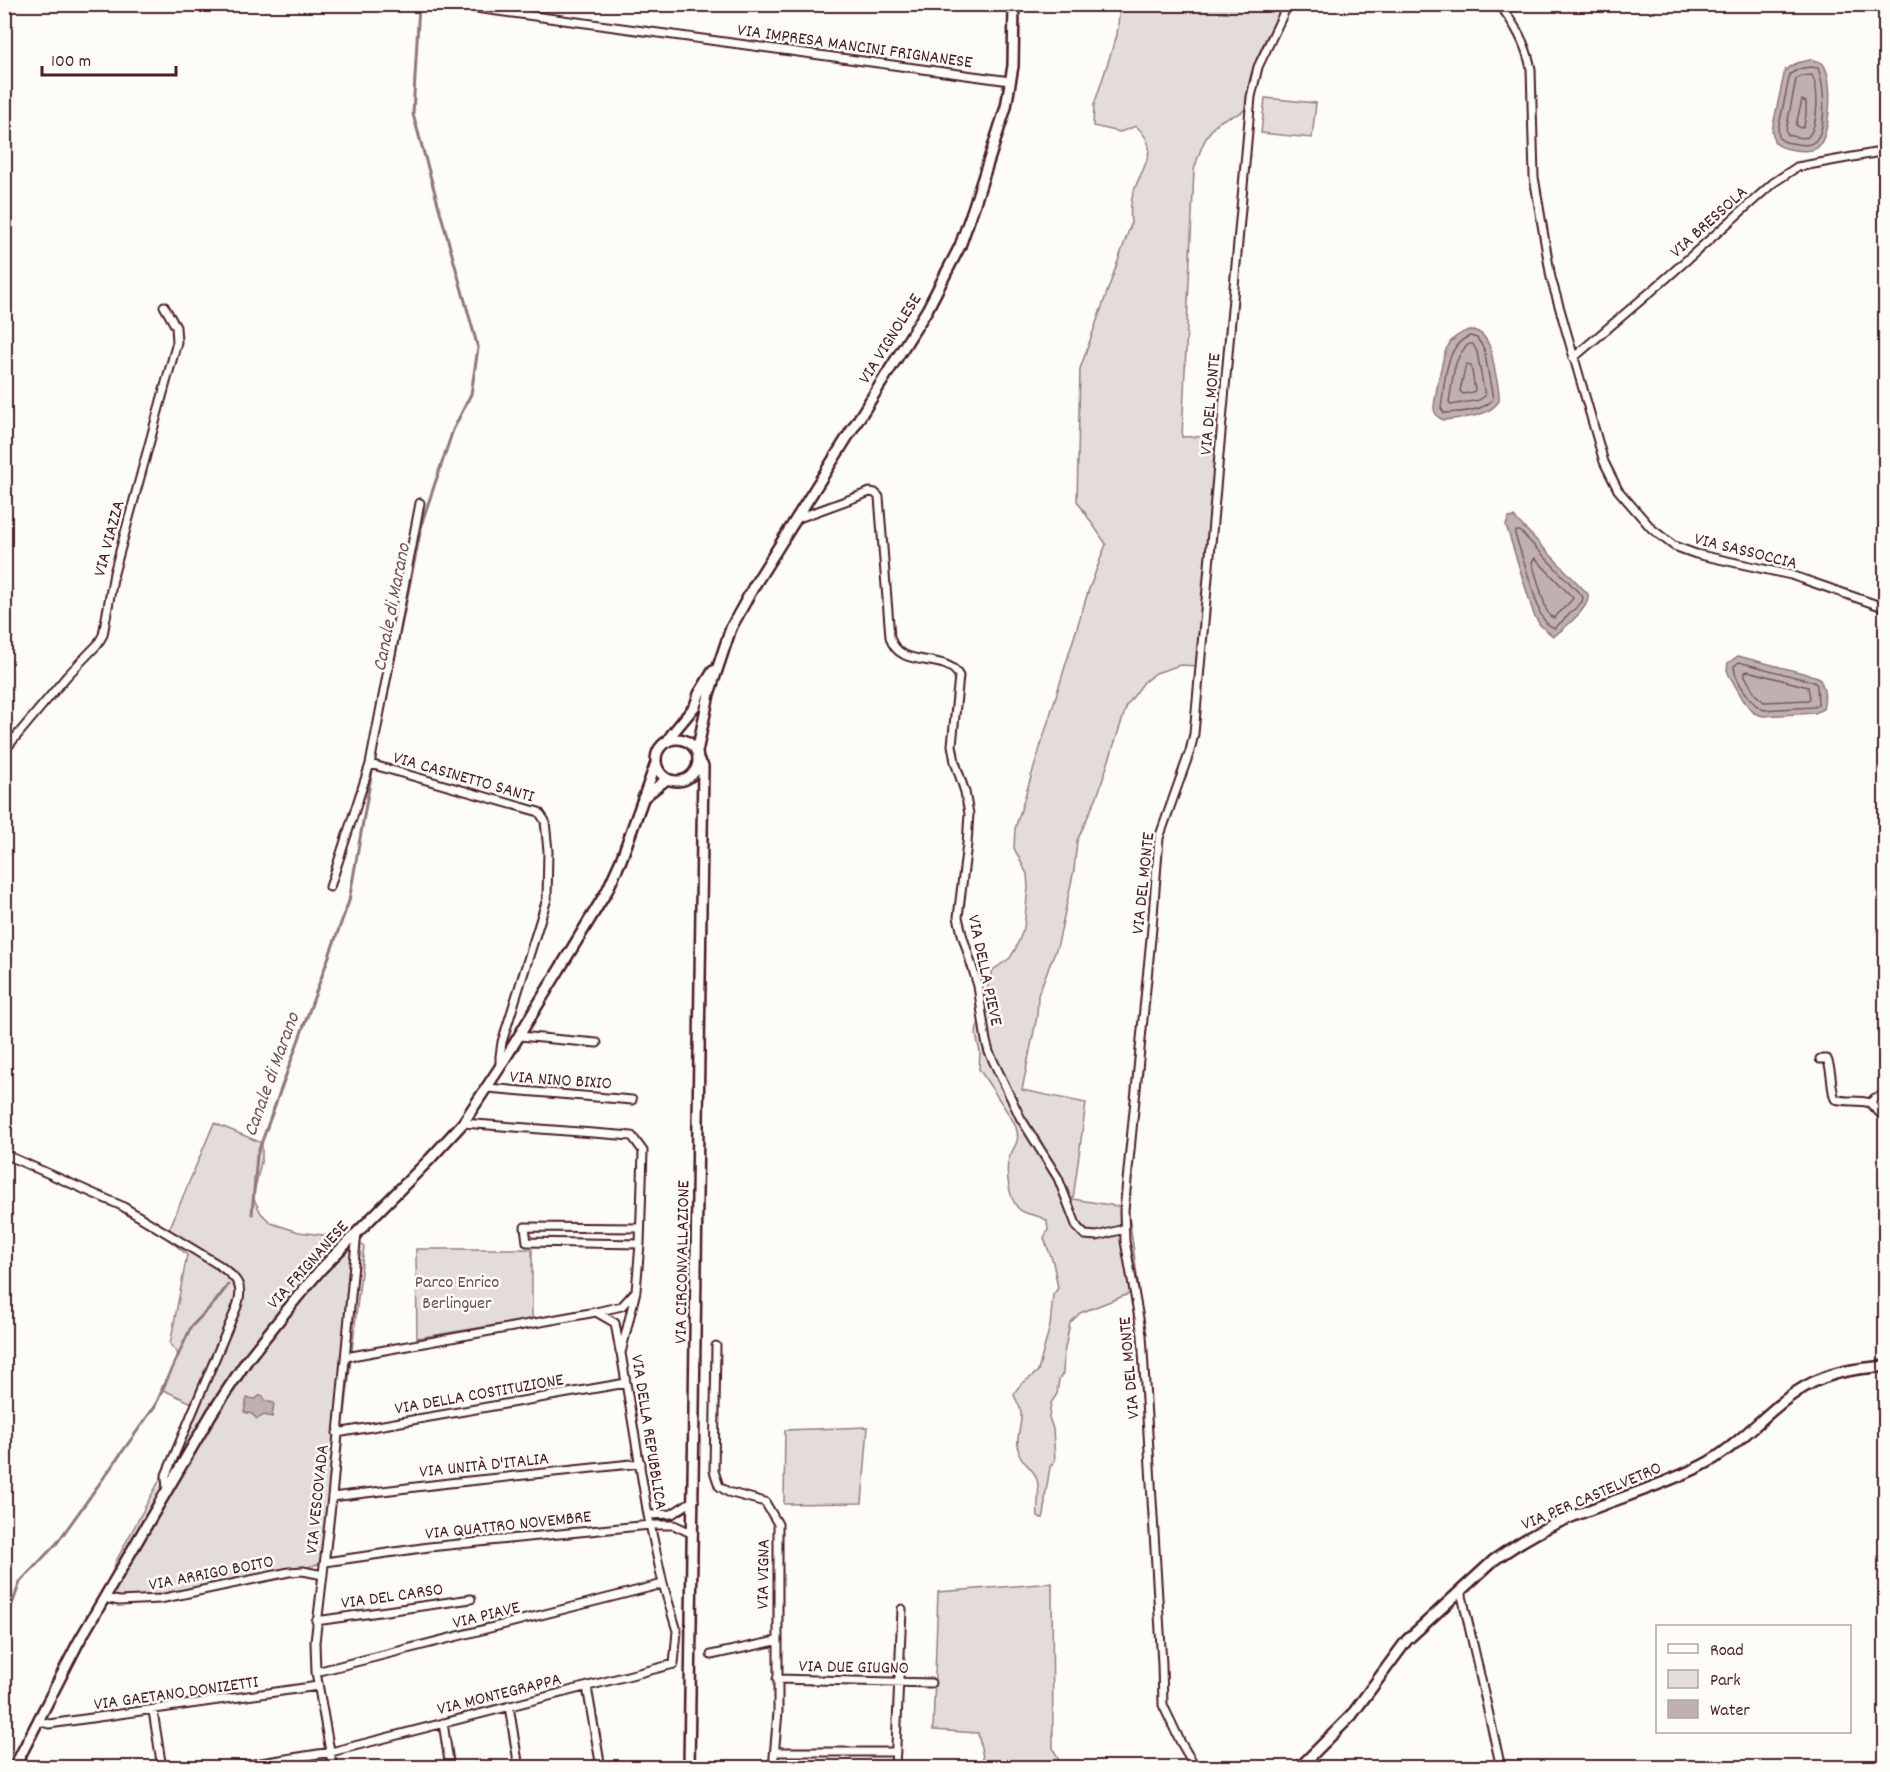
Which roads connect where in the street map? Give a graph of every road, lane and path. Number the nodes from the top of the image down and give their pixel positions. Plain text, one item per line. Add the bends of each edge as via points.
1 (446, 4) edge
2 (1014, 4) edge
3 (1288, 4) edge
4 (1499, 4) edge
5 (1010, 81) junction
6 (1886, 151) edge
7 (164, 306) dead end
8 (1573, 358) junction
9 (420, 503) dead end
10 (796, 519) junction
11 (1886, 608) edge
12 (720, 661) junction
13 (667, 742) junction
14 (4, 751) edge
15 (698, 755) junction
16 (656, 763) junction
17 (373, 765) junction
18 (689, 778) junction
19 (667, 779) junction
20 (702, 792) junction
21 (643, 798) junction
22 (330, 887) dead end
23 (519, 1036) junction
24 (597, 1043) dead end
25 (1820, 1059) dead end
26 (500, 1067) junction
27 (487, 1088) junction
28 (1886, 1095) edge
29 (632, 1100) dead end
30 (1870, 1103) junction
31 (1886, 1119) edge
32 (462, 1123) junction
33 (4, 1154) edge
34 (640, 1228) junction
35 (1124, 1229) junction
36 (357, 1232) junction
37 (640, 1244) junction
38 (636, 1292) junction
39 (596, 1312) junction
40 (716, 1346) dead end
41 (621, 1353) junction
42 (346, 1357) junction
43 (1886, 1366) edge
44 (626, 1383) junction
45 (337, 1434) junction
46 (640, 1463) junction
47 (167, 1491) junction
48 (332, 1497) junction
49 (694, 1500) junction
50 (648, 1515) junction
51 (650, 1525) junction
52 (693, 1534) junction
53 (324, 1562) junction
54 (323, 1575) junction
55 (663, 1584) junction
56 (1461, 1590) junction
57 (104, 1598) junction
58 (471, 1599) dead end
59 (902, 1609) dead end
60 (316, 1621) junction
61 (776, 1641) junction
62 (711, 1655) dead end
63 (674, 1664) joint
64 (316, 1672) junction
65 (777, 1679) junction
66 (899, 1682) junction
67 (931, 1683) dead end
68 (318, 1686) junction
69 (587, 1687) junction
70 (509, 1706) junction
71 (153, 1711) junction
72 (38, 1721) junction
73 (443, 1723) junction
74 (331, 1752) junction
75 (776, 1752) junction
76 (896, 1752) junction
77 (14, 1767) edge
78 (162, 1767) edge
79 (229, 1767) edge
80 (333, 1767) edge
81 (450, 1767) edge
82 (519, 1767) edge
83 (601, 1767) edge
84 (689, 1767) edge
85 (773, 1767) edge
86 (895, 1767) edge
87 (1196, 1767) edge
88 (1299, 1767) edge
89 (1501, 1767) edge

1 - 5 street, VIA IMPRESA MANCINI FRIGNANESE
2 - 5 main road, VIA VIGNOLESE
3 - 35 street, VIA DEL MONTE via 1261,58 1251,97 1197,709 1191,751 1159,838
4 - 8 street via 1528,53 1534,177 1551,278
5 - 10 main road, VIA VIGNOLESE via 1006,107 974,206 947,273
6 - 8 street, VIA BRESSOLA via 1791,170
7 - 14 street, VIA VIAZZA via 176,327 177,342 114,573 103,634
8 - 11 street, VIA SASSOCCIA via 1604,462 1618,490 1652,529 1674,546 1696,554 1791,575
9 - 17 street, VIA CASINETTO SANTI
10 - 12 main road, VIA VIGNOLESE via 742,606
10 - 35 street, VIA DELLA PIEVE via 865,493 879,497 893,647 903,655 952,667 960,678 952,745 969,814 958,917 978,986 989,1052 1020,1116 1058,1179 1077,1227 1085,1235 1097,1236
12 - 13 main road via 706,680 695,706
12 - 15 main road, VIA CIRCONVALLAZIONE via 709,694
13 - 15 main road via 682,740 693,746
13 - 16 main road via 659,749
15 - 18 main road via 698,766
15 - 20 main road, VIA CIRCONVALLAZIONE via 703,766
16 - 19 main road
16 - 21 main road, VIA FRIGNANESE
17 - 22 street, VIA CASINETTO SANTI
17 - 26 street, VIA CASINETTO SANTI via 539,812 543,817 548,851 547,898 502,1042
18 - 19 main road via 678,782
18 - 20 main road via 694,778
19 - 21 main road
20 - 49 main road, VIA CIRCONVALLAZIONE
21 - 23 main road, VIA FRIGNANESE via 607,891
23 - 24 street
23 - 26 main road, VIA FRIGNANESE
25 - 30 street via 1827,1059 1831,1066 1835,1100
26 - 27 main road, VIA FRIGNANESE
27 - 29 street, VIA NINO BIXIO
27 - 32 main road, VIA FRIGNANESE
28 - 30 street
30 - 31 street
32 - 34 street, VIA DELLA REPUBBLICA via 632,1136 643,1151
32 - 36 main road, VIA FRIGNANESE
33 - 47 street via 122,1206 219,1265 240,1287 236,1309 166,1475
34 - 37 street, VIA DELLA REPUBBLICA
34 - 37 street via 525,1227 527,1242
35 - 87 street, VIA DEL MONTE via 1142,1335 1162,1692 1167,1716
36 - 42 street, VIA VESCOVADA
36 - 47 main road, VIA FRIGNANESE via 299,1295 249,1359
37 - 38 street, VIA DELLA REPUBBLICA
38 - 39 street via 622,1306
38 - 41 street, VIA DELLA REPUBBLICA
39 - 41 street via 615,1323
39 - 42 street
40 - 61 street, VIA VIGNA via 714,1471 719,1486 728,1492 765,1502 777,1524
41 - 44 street, VIA DELLA REPUBBLICA
42 - 45 street, VIA VESCOVADA
43 - 56 main road, VIA PER CASTELVETRO via 1845,1371 1812,1383 1785,1400 1711,1461 1545,1529 1494,1560
44 - 45 street, VIA DELLA COSTITUZIONE
44 - 46 street, VIA DELLA REPUBBLICA
45 - 48 street, VIA VESCOVADA
46 - 48 street, VIA UNITÀ D'ITALIA
46 - 50 street, VIA DELLA REPUBBLICA
47 - 57 main road, VIA FRIGNANESE
48 - 53 street, VIA VESCOVADA
49 - 50 street via 672,1514
49 - 52 main road, VIA CIRCONVALLAZIONE
50 - 51 street, VIA DELLA REPUBBLICA
51 - 52 street, VIA QUATTRO NOVEMBRE via 674,1525
51 - 53 street, VIA QUATTRO NOVEMBRE
51 - 55 street, VIA DELLA REPUBBLICA
52 - 84 main road, VIA CIRCONVALLAZIONE
53 - 54 street, VIA VESCOVADA
54 - 57 street, VIA ARRIGO BOITO via 289,1572 160,1599 126,1602
54 - 60 street, VIA VESCOVADA
55 - 63 street, VIA DELLA REPUBBLICA via 677,1631
55 - 64 street, VIA PIAVE
56 - 88 main road, VIA PER CASTELVETRO via 1407,1640 1351,1716
56 - 89 street
57 - 72 main road, VIA FRIGNANESE
58 - 60 street, VIA DEL CARSO
59 - 66 street
60 - 64 street, VIA VESCOVADA
61 - 62 street
61 - 65 street, VIA VIGNA
63 - 69 street, VIA MONTEGRAPPA
64 - 68 street, VIA VESCOVADA
65 - 66 street, VIA DUE GIUGNO
65 - 75 street, VIA VIGNA
66 - 67 street, VIA DUE GIUGNO
66 - 76 street
68 - 71 street, VIA GAETANO DONIZETTI
68 - 74 street, VIA VESCOVADA
69 - 70 street, VIA MONTEGRAPPA
69 - 83 street
70 - 73 street, VIA MONTEGRAPPA
70 - 82 street
71 - 72 street, VIA GAETANO DONIZETTI via 49,1724
71 - 78 street
72 - 77 main road, VIA FRIGNANESE
73 - 74 street, VIA MONTEGRAPPA
73 - 81 street
74 - 79 street, VIA MONTEGRAPPA
74 - 80 street, VIA VESCOVADA
75 - 76 street
75 - 85 street, VIA VIGNA
76 - 86 street

